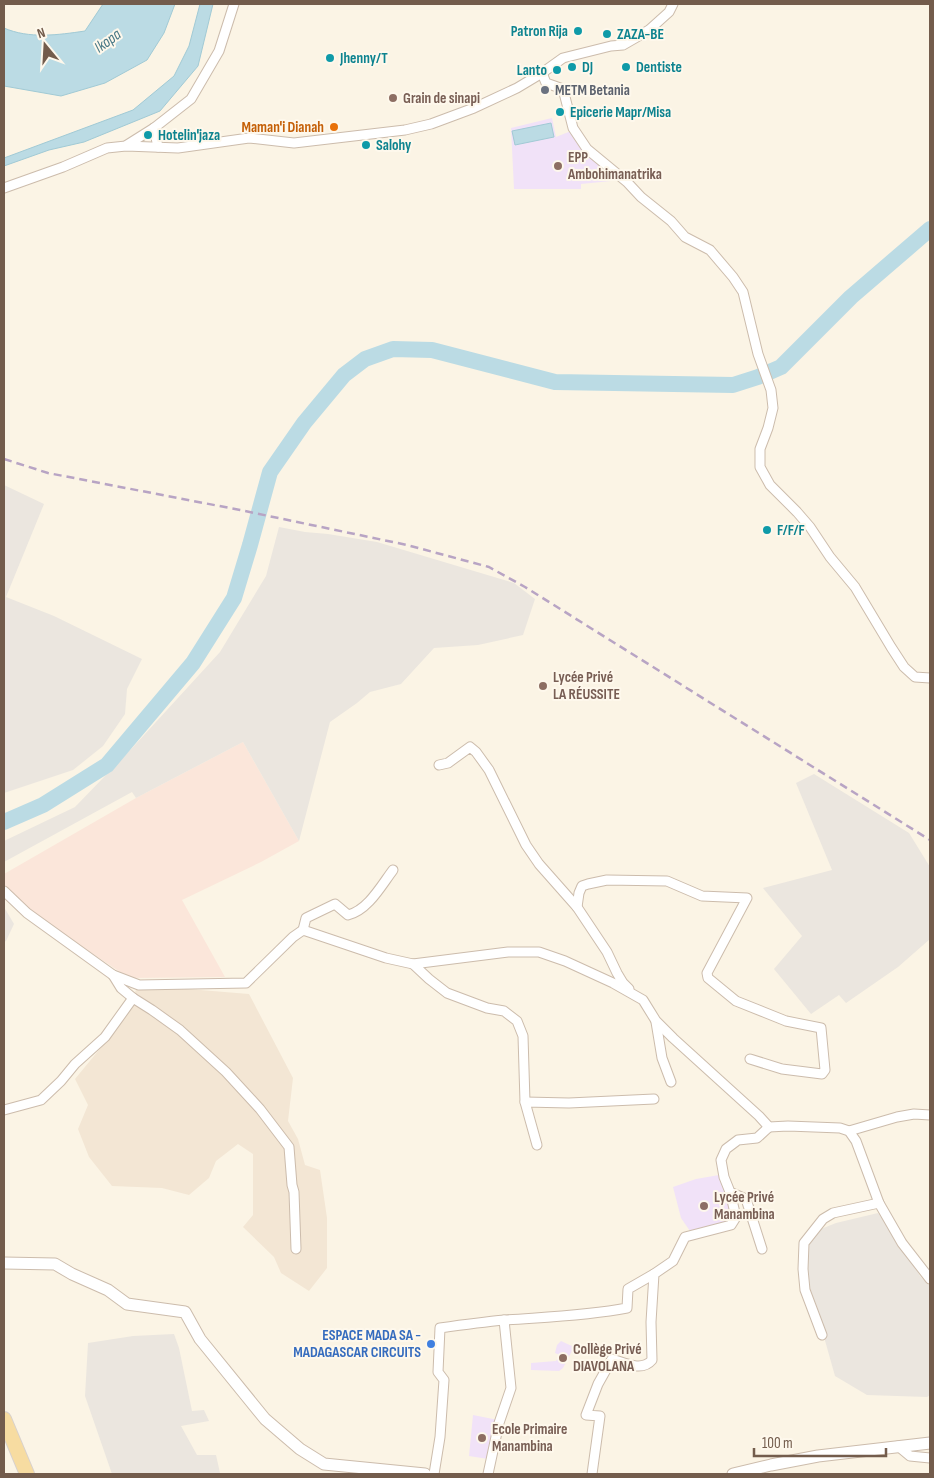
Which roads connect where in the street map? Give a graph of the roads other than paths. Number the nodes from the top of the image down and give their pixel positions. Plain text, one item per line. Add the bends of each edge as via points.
1 (234, 4) edge
2 (673, 4) edge
3 (542, 73) junction
4 (154, 128) junction
5 (126, 146) junction
6 (158, 148) junction
7 (4, 188) edge
8 (930, 678) edge
9 (439, 764) dead end
10 (393, 870) dead end
11 (4, 892) edge
12 (577, 907) junction
13 (303, 930) junction
14 (413, 964) junction
15 (113, 974) junction
16 (133, 998) junction
17 (643, 1000) junction
18 (656, 1021) junction
19 (750, 1059) dead end
20 (671, 1082) dead end
21 (654, 1099) dead end
22 (525, 1102) junction
23 (4, 1110) edge
24 (930, 1115) edge
25 (769, 1127) junction
26 (849, 1131) junction
27 (536, 1145) dead end
28 (730, 1192) junction
29 (879, 1203) junction
30 (296, 1249) dead end
31 (762, 1250) dead end
32 (4, 1263) edge
33 (654, 1274) junction
34 (930, 1279) edge
35 (504, 1320) junction
36 (822, 1335) dead end
37 (4, 1419) edge
38 (930, 1442) edge
39 (898, 1446) junction
40 (930, 1458) edge
41 (27, 1474) edge
42 (425, 1474) edge
43 (434, 1474) edge
44 (488, 1474) edge
45 (592, 1474) edge
46 (733, 1474) edge

1 - 4 street via 219,51 191,99
2 - 3 street via 649,30 623,45 563,58
3 - 6 street via 474,108 405,130 294,143 250,138
3 - 8 street via 546,83 563,89 573,128 586,149 671,221 684,237 710,250 743,292 773,408 760,449 760,467 770,485 810,527 855,587 904,667 915,677
4 - 5 street
4 - 6 street
5 - 6 street
5 - 7 street via 107,148
9 - 12 street via 448,763 470,747 476,752 489,770 526,845
10 - 13 street via 370,901 356,913 348,915 335,904 306,918
11 - 15 street via 27,913
12 - 17 street via 608,952 623,984
12 - 19 street via 582,886 607,880 666,881 702,896 747,898 707,973 708,978 736,1001 786,1021 821,1028 825,1070 822,1074 782,1069
13 - 14 street
13 - 15 street via 246,983 140,985
14 - 17 street via 508,952 539,952 613,983
14 - 22 street via 446,993 504,1011 518,1021 523,1036
15 - 16 street via 121,988
16 - 23 street via 105,1037 74,1064 41,1100
16 - 30 street via 180,1030 226,1072 289,1147
17 - 18 street
18 - 20 street via 662,1058
18 - 25 street
21 - 22 street
22 - 27 street
24 - 26 street via 896,1117
25 - 26 street via 840,1128
25 - 28 street via 757,1138 738,1140 726,1149 721,1160
26 - 29 street via 856,1141
28 - 31 street via 746,1199
28 - 33 street via 736,1217 731,1225 685,1238 673,1261
29 - 34 street via 902,1243
29 - 36 street via 833,1213 822,1219 804,1242 805,1290
32 - 42 street via 55,1264 108,1290 127,1304 185,1312 200,1339 265,1419 300,1449 324,1464
33 - 35 street via 628,1289 627,1308
33 - 45 street via 652,1360 640,1367 612,1359 598,1384 586,1415 600,1416
35 - 43 street via 440,1328 438,1372 444,1380
35 - 44 street via 511,1388 499,1423
37 - 41 main road
38 - 39 street
39 - 40 street via 910,1456
39 - 46 street via 818,1456

